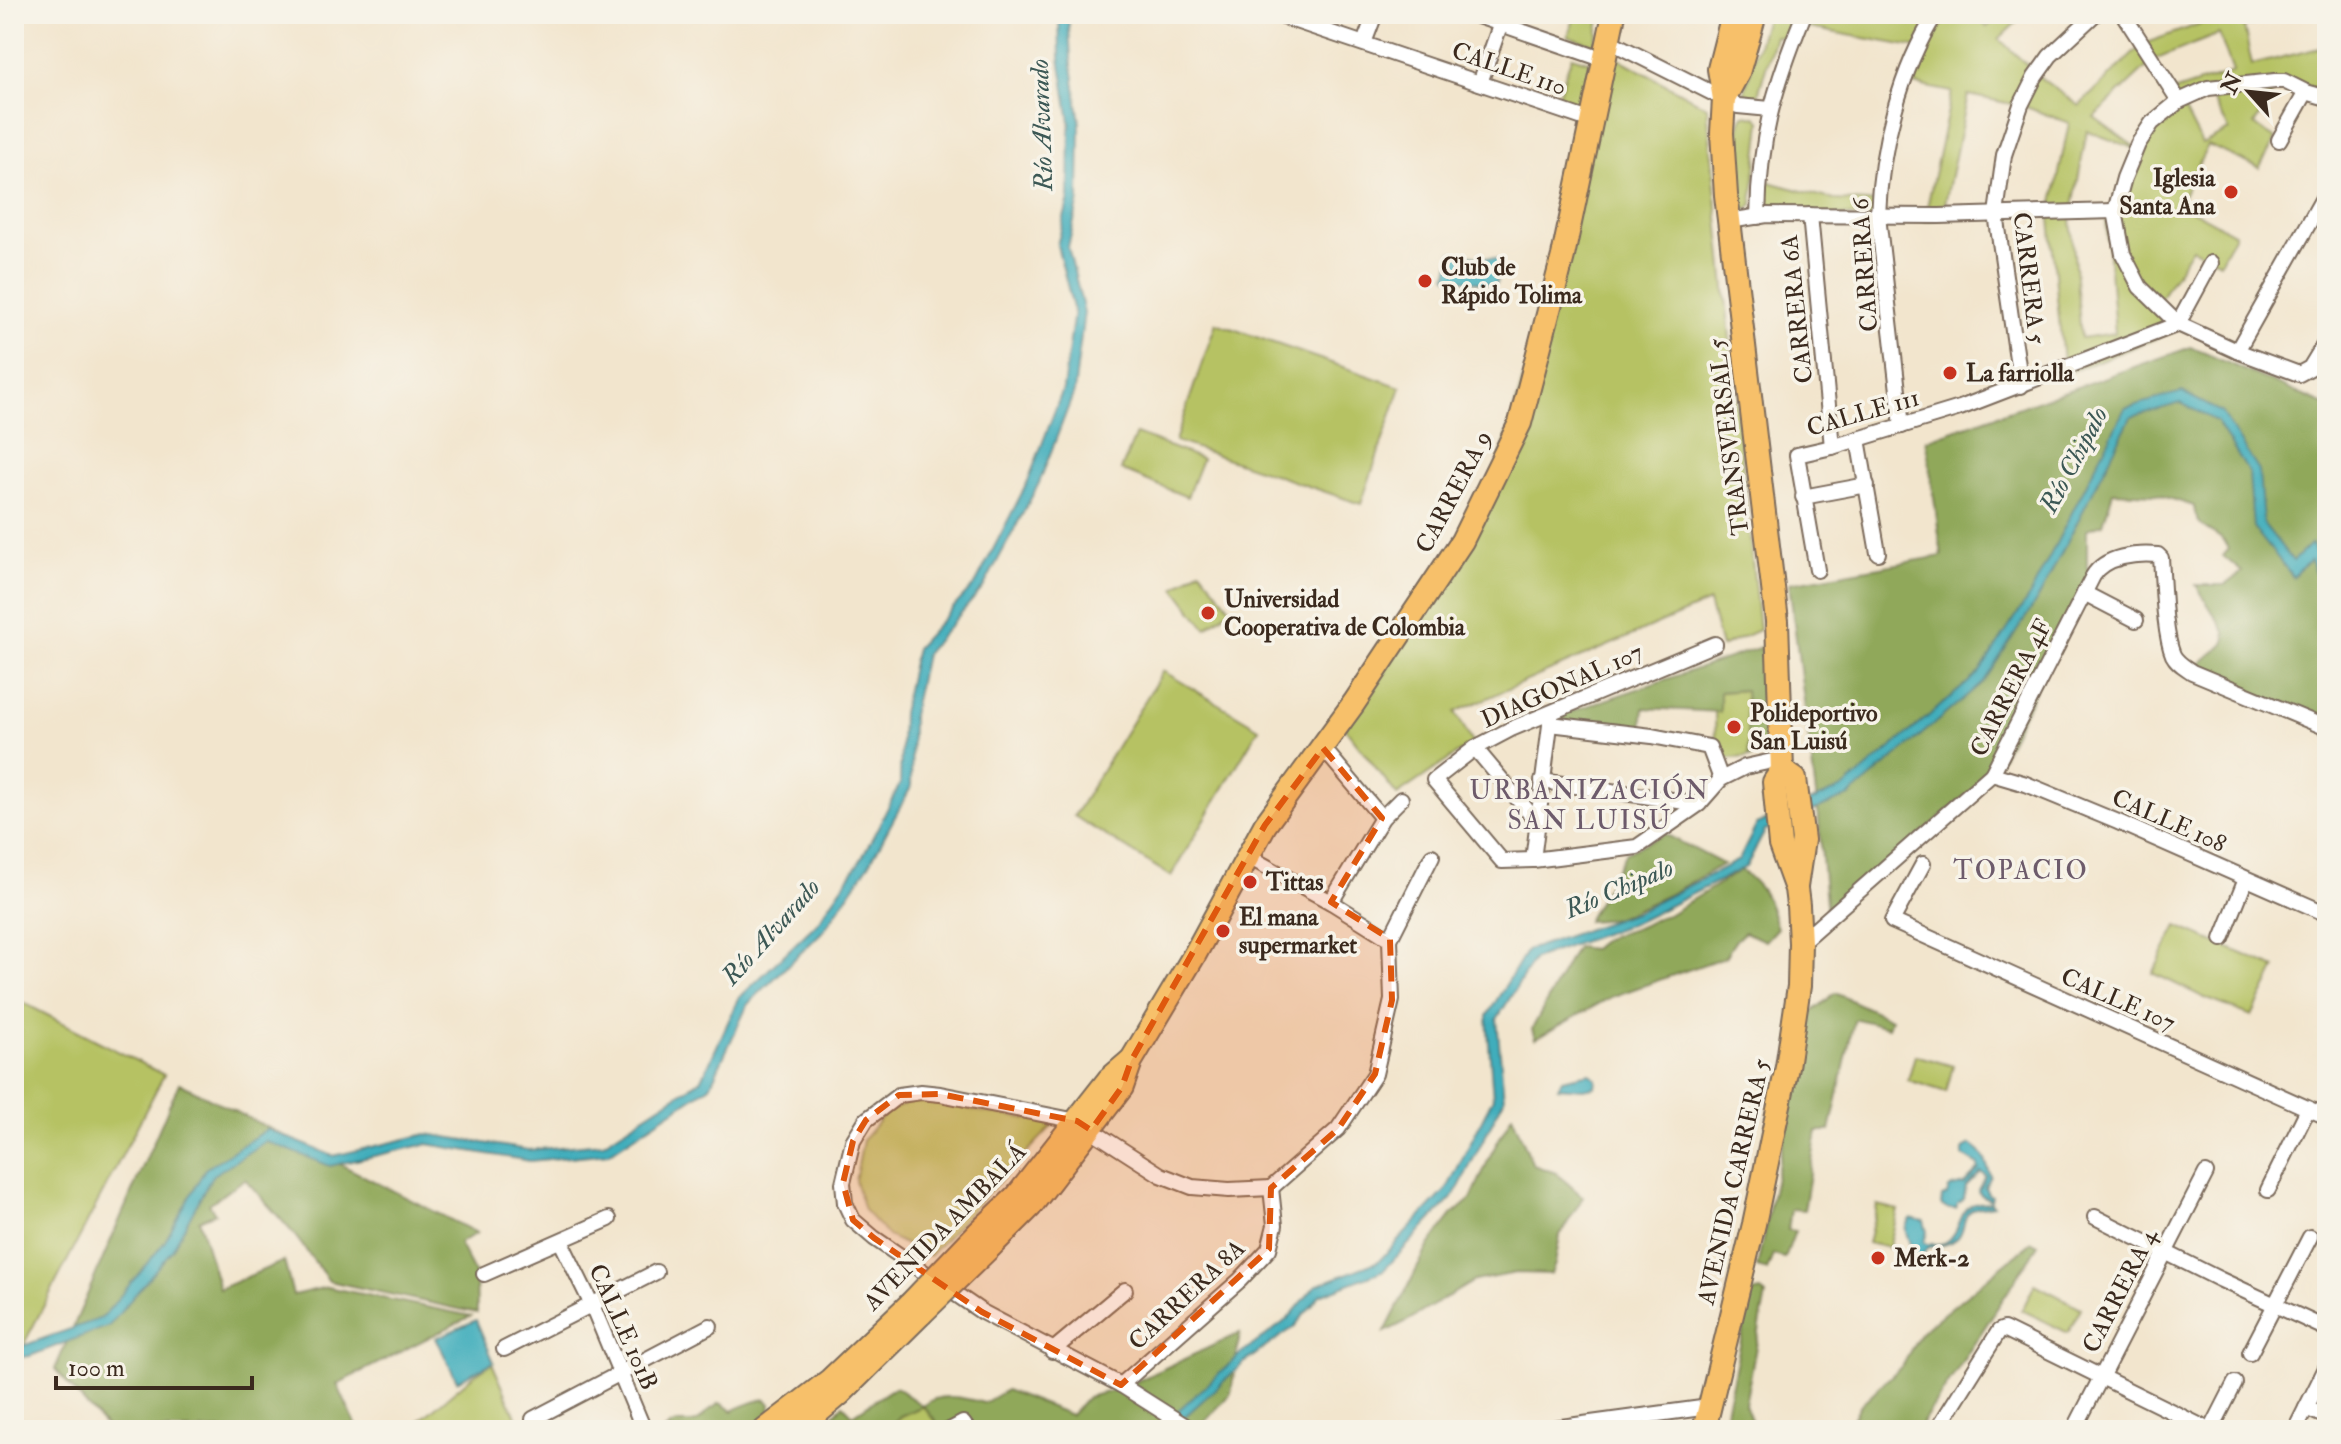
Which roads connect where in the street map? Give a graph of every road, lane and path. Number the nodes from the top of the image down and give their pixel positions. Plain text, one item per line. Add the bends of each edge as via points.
1 (1275, 14) edge
2 (1375, 14) edge
3 (1472, 14) edge
4 (1614, 14) edge
5 (1733, 14) edge
6 (1755, 14) edge
7 (1804, 14) edge
8 (1936, 14) edge
9 (2095, 14) edge
10 (2123, 14) edge
11 (1503, 19) edge
12 (1364, 43) junction
13 (1607, 50) junction
14 (1480, 83) junction
15 (2320, 94) edge
16 (1724, 99) junction
17 (2179, 101) junction
18 (1770, 109) junction
19 (1592, 121) junction
20 (2279, 140) dead end
21 (2327, 191) edge
22 (2115, 211) junction
23 (1996, 214) junction
24 (1810, 215) junction
25 (1878, 216) junction
26 (1758, 217) junction
27 (1729, 221) junction
28 (2211, 263) dead end
29 (2178, 324) junction
30 (2327, 340) edge
31 (2237, 351) junction
32 (2021, 386) junction
33 (1902, 426) junction
34 (1858, 439) junction
35 (1832, 447) junction
36 (1867, 485) junction
37 (1803, 497) junction
38 (1878, 553) dead end
39 (1817, 570) dead end
40 (2084, 593) junction
41 (2136, 620) dead end
42 (1715, 644) dead end
43 (1551, 718) junction
44 (2327, 728) edge
45 (1323, 748) junction
46 (1475, 748) junction
47 (1783, 772) junction
48 (1992, 774) junction
49 (1721, 779) junction
50 (1542, 781) junction
51 (1401, 799) dead end
52 (1699, 804) junction
53 (1382, 818) junction
54 (1537, 822) junction
55 (1247, 856) junction
56 (1432, 856) dead end
57 (1533, 860) junction
58 (1923, 864) dead end
59 (2246, 879) junction
60 (1796, 889) junction
61 (1331, 902) junction
62 (2327, 914) edge
63 (1390, 939) junction
64 (2222, 939) dead end
65 (1800, 943) junction
66 (1131, 1061) joint
67 (2306, 1113) junction
68 (2327, 1117) edge
69 (1084, 1126) junction
70 (2206, 1173) dead end
71 (1271, 1188) junction
72 (2268, 1190) dead end
73 (2095, 1217) dead end
74 (609, 1219) dead end
75 (2310, 1237) dead end
76 (561, 1242) junction
77 (2165, 1252) junction
78 (656, 1272) dead end
79 (484, 1274) dead end
80 (1125, 1290) dead end
81 (592, 1305) junction
82 (2275, 1305) junction
83 (916, 1309) junction
84 (710, 1326) dead end
85 (2327, 1329) edge
86 (504, 1349) dead end
87 (1052, 1351) junction
88 (2250, 1353) dead end
89 (2327, 1366) edge
90 (621, 1374) junction
91 (2101, 1377) junction
92 (2235, 1383) dead end
93 (1121, 1385) junction
94 (1709, 1407) junction
95 (2306, 1408) junction
96 (2327, 1417) edge
97 (533, 1419) dead end
98 (1190, 1429) edge
99 (644, 1430) edge
100 (765, 1430) edge
101 (797, 1430) edge
102 (1539, 1430) edge
103 (1704, 1430) edge
104 (1937, 1430) edge
105 (2074, 1430) edge
106 (2210, 1430) edge
107 (2295, 1430) edge

1 - 12 street, CALLE 110
2 - 12 street
3 - 11 street
4 - 13 main road, CARRERA 9
5 - 16 main road, TRANSVERSAL 5 via 1719,69
6 - 16 main road via 1738,73
7 - 18 street
8 - 25 street, CARRERA 6 via 1919,43 1887,140
9 - 23 street, CARRERA 5 via 2050,56 2021,105 2004,155
10 - 17 street
11 - 13 street
11 - 14 street
12 - 14 street, CALLE 110
13 - 16 street
13 - 19 main road, CARRERA 9
14 - 19 street, CALLE 110
15 - 17 street via 2284,81 2208,88
15 - 20 street
16 - 18 street
16 - 27 main road, TRANSVERSAL 5
17 - 22 street via 2152,123 2138,144
18 - 26 street via 1758,178
19 - 45 main road, CARRERA 9 via 1520,423 1462,541
21 - 31 street
22 - 23 street
22 - 29 street via 2123,254 2140,287
23 - 25 street
23 - 32 street, CARRERA 5
24 - 25 street
24 - 26 street
24 - 35 street, CARRERA 6A
25 - 33 street, CARRERA 6
26 - 27 street
27 - 47 main road, TRANSVERSAL 5 via 1777,621
28 - 29 street
29 - 31 street
29 - 32 street, CALLE 111
30 - 31 street via 2310,368 2299,374
32 - 33 street, CALLE 111
33 - 34 street, CALLE 111
34 - 35 street, CALLE 111
34 - 36 street
35 - 37 street, CALLE 111 via 1797,455
36 - 37 street
36 - 38 street
37 - 39 street
40 - 41 street
40 - 44 street, CARRERA 4F via 2106,562 2159,556 2176,659 2192,672
40 - 48 street, CARRERA 4F
42 - 43 street, DIAGONAL 107
43 - 46 street, DIAGONAL 107 via 1511,729
43 - 49 street via 1709,747
43 - 50 street
45 - 53 street
45 - 55 main road, CARRERA 9
46 - 54 street
46 - 57 street, DIAGONAL 107 via 1434,780 1502,861
47 - 49 street via 1745,767
47 - 60 main road, TRANSVERSAL 5 via 1780,845
47 - 60 main road, TRANSVERSAL 5 via 1803,840
48 - 59 street, CALLE 108
48 - 65 street, CARRERA 4F
49 - 52 street
50 - 52 street
50 - 54 street
51 - 53 street
52 - 57 street via 1637,847
53 - 61 street
54 - 57 street
55 - 61 street
55 - 66 main road, CARRERA 9
56 - 63 street
58 - 67 street, CALLE 107 via 1892,921
59 - 62 street, CALLE 108
59 - 64 street
60 - 65 main road, TRANSVERSAL 5
61 - 63 street
63 - 71 street via 1392,1000 1375,1074 1338,1129
65 - 94 main road, AVENIDA CARRERA 5 via 1787,1067
66 - 69 main road, AVENIDA AMBALÁ via 1122,1087
67 - 68 street, CALLE 107
67 - 72 street
69 - 71 street via 1161,1175 1192,1187
69 - 83 main road, AVENIDA AMBALÁ, bridge
69 - 87 street via 940,1094 899,1095 866,1120 853,1141 843,1183 853,1220 874,1238 961,1299
70 - 77 street, CARRERA 4
71 - 93 street, CARRERA 8A via 1275,1225 1269,1249
73 - 77 street
74 - 76 street
75 - 82 street
76 - 79 street
76 - 81 street, CALLE 101B
77 - 82 street
77 - 91 street, CARRERA 4
78 - 81 street
80 - 87 street
81 - 86 street
81 - 90 street, CALLE 101B
82 - 85 street
82 - 88 street
83 - 100 main road, AVENIDA AMBALÁ
83 - 101 main road, AVENIDA AMBALÁ via 841,1393
84 - 90 street
87 - 93 street
89 - 95 street
90 - 97 street
90 - 99 street, CALLE 101B
91 - 104 street via 2004,1329
91 - 105 street, CARRERA 4
91 - 106 street
92 - 106 street
93 - 98 street
94 - 102 street
94 - 103 main road, AVENIDA CARRERA 5
95 - 96 street
95 - 107 street

